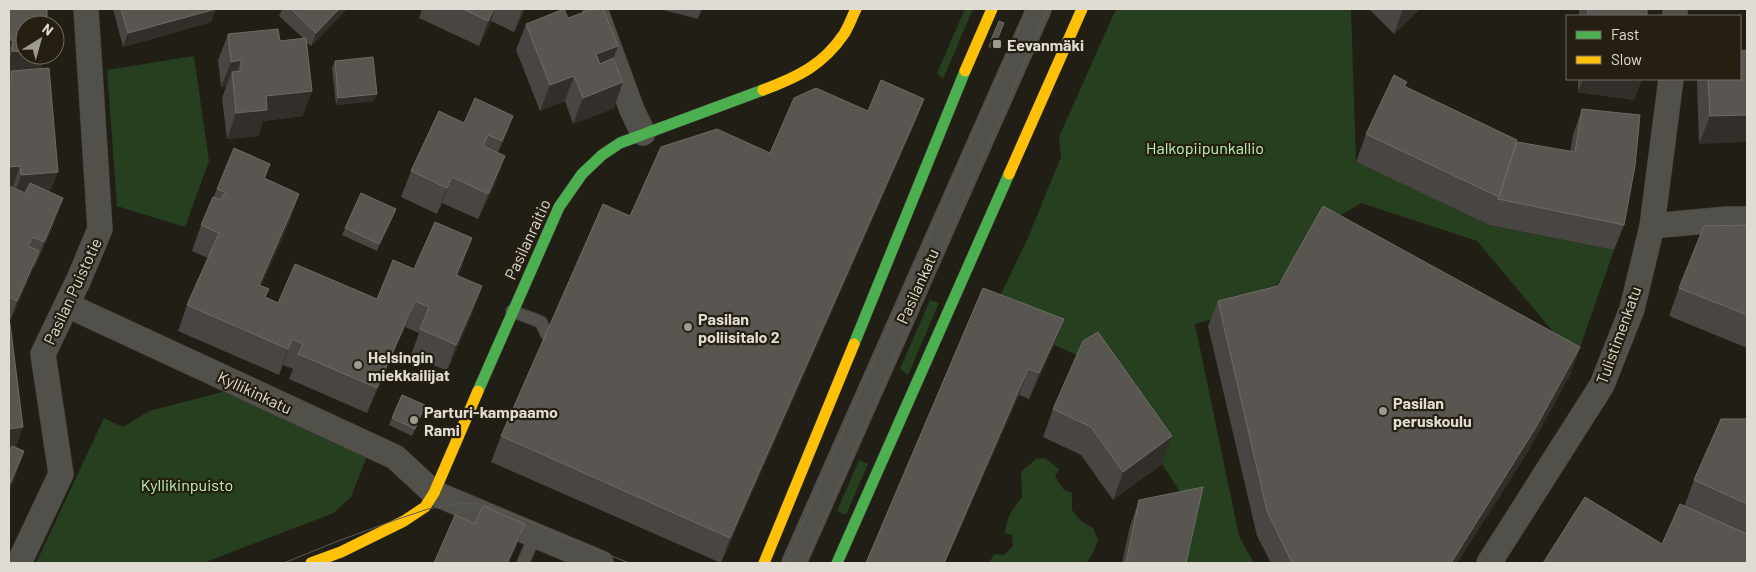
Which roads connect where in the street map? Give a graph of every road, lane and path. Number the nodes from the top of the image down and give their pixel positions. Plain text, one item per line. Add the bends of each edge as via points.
1 (86, 9) edge
2 (595, 9) edge
3 (856, 9) edge
4 (992, 9) edge
5 (1039, 9) edge
6 (1082, 9) edge
7 (1671, 80) edge
8 (643, 133) junction
9 (1747, 219) edge
10 (1652, 226) junction
11 (67, 305) junction
12 (512, 311) junction
13 (554, 318) edge
14 (541, 322) junction
15 (547, 335) edge
16 (434, 493) junction
17 (535, 535) junction
18 (19, 563) edge
19 (311, 563) edge
20 (523, 563) edge
21 (601, 563) edge
22 (764, 563) edge
23 (794, 563) edge
24 (838, 563) edge
25 (1489, 563) edge

1 - 11 street, Pasilan Puistotie via 100,229
2 - 8 street
3 - 8 street, Pasilanraitio via 845,33 825,57 790,80
4 - 22 street
5 - 23 street, Pasilankatu
6 - 24 street
7 - 10 street, Tulistimenkatu
8 - 12 street, Pasilanraitio via 602,155 582,174 559,207
9 - 10 street
10 - 25 street, Tulistimenkatu via 1632,310 1602,385
11 - 16 street, Kyllikinkatu via 394,457
11 - 18 street, Pasilan Puistotie via 43,354 61,474
12 - 14 lane
12 - 16 street, Pasilanraitio
13 - 14 lane
14 - 15 lane
16 - 17 street, Kyllikinkatu
16 - 19 street, Pasilanraitio via 425,507 404,521
17 - 20 lane
17 - 21 street, Kyllikinkatu

